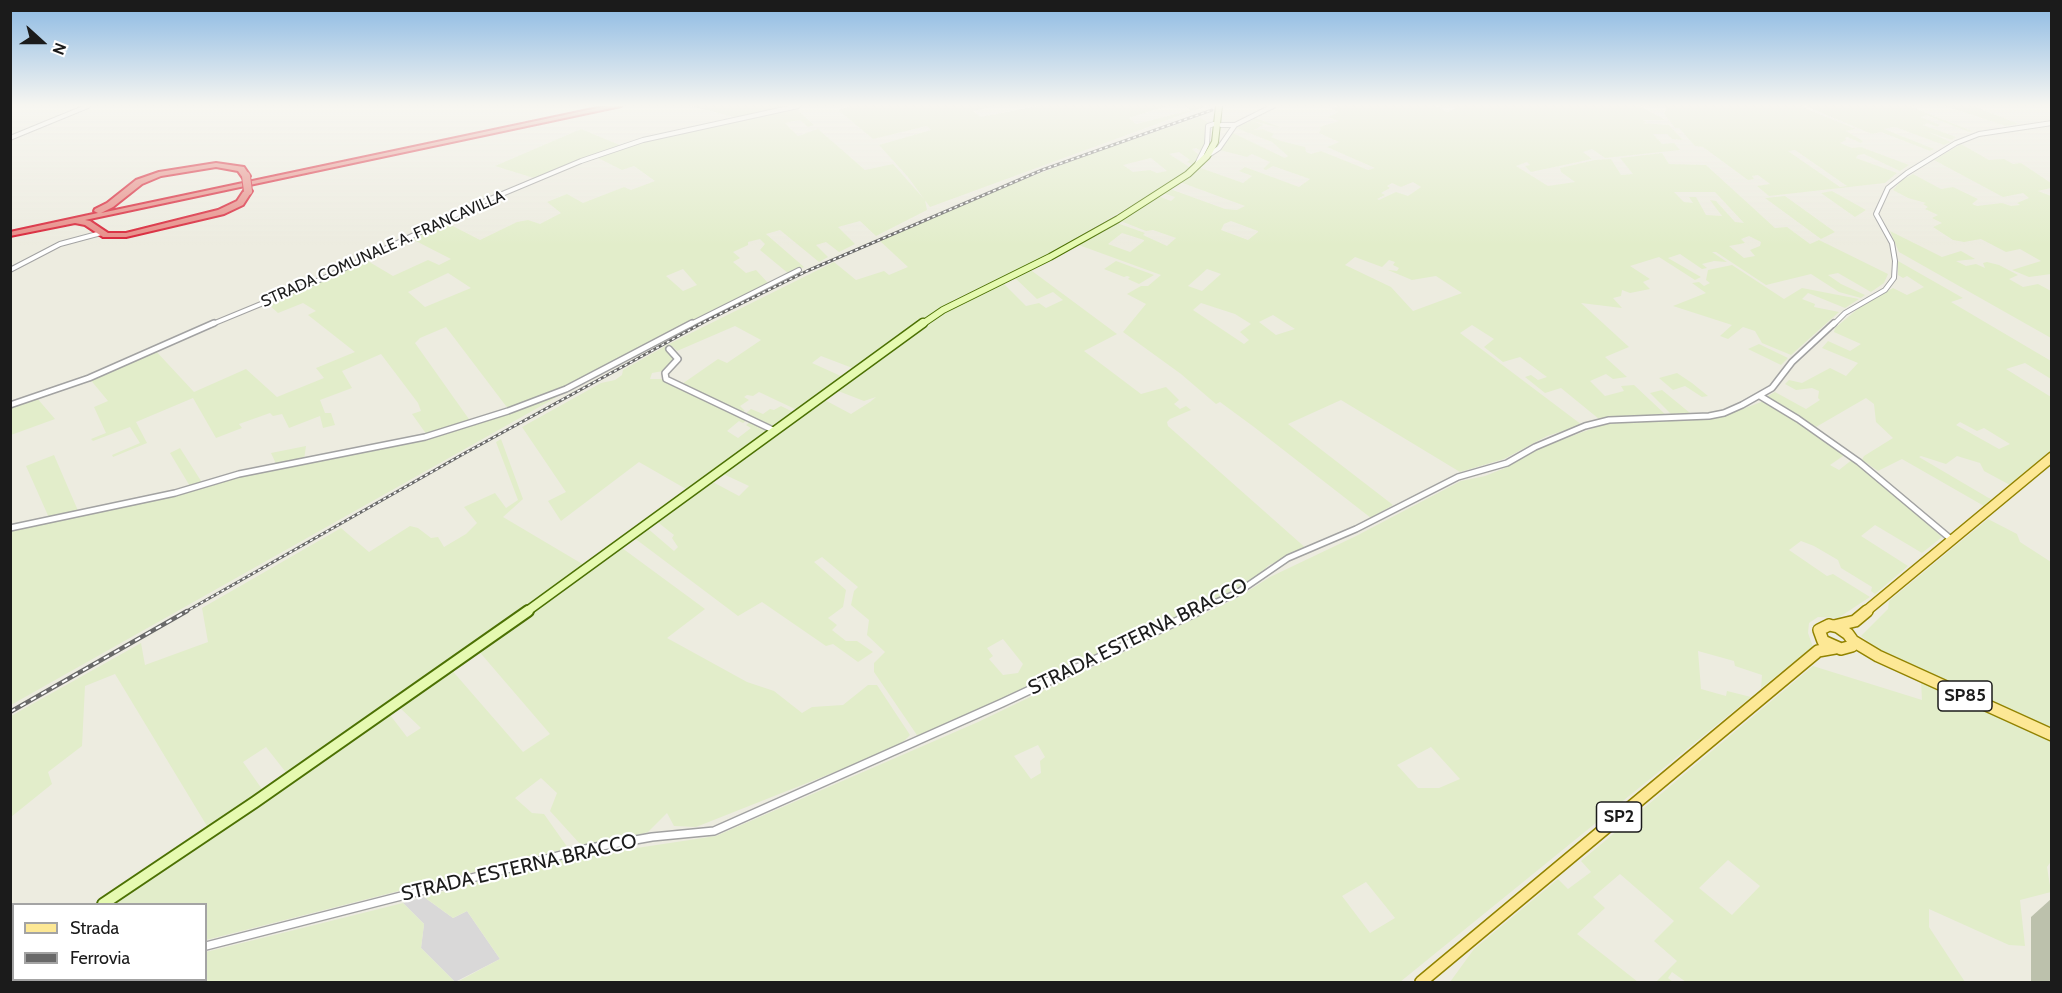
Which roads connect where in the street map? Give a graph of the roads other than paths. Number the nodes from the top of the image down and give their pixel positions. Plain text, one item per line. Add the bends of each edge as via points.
1 (389, 152) edge
2 (395, 152) edge
3 (607, 152) edge
4 (1202, 152) edge
5 (1211, 152) edge
6 (1941, 152) edge
7 (1195, 168) junction
8 (128, 191) junction
9 (199, 193) junction
10 (12, 232) edge
11 (100, 232) junction
12 (10, 270) edge
13 (799, 270) dead end
14 (669, 349) dead end
15 (1760, 396) junction
16 (10, 405) edge
17 (773, 430) junction
18 (2052, 457) edge
19 (10, 528) edge
20 (1952, 540) junction
21 (1855, 621) junction
22 (1834, 626) junction
23 (1821, 638) junction
24 (1846, 643) junction
25 (1818, 651) junction
26 (2052, 735) edge
27 (104, 903) edge
28 (207, 946) edge
29 (1420, 982) edge

1 - 9 highway
2 - 9 highway
3 - 16 street, STRADA COMUNALE A. FRANCAVILLA via 483,202 324,278 89,378
4 - 7 street
5 - 7 street
6 - 15 street, STRADA ESTERNA BRACCO via 1888,188 1876,214 1892,243 1894,278 1885,290 1845,313 1818,336 1772,388
7 - 17 street via 1118,219 923,322
8 - 9 highway via 129,198 140,202
8 - 10 highway via 98,211
8 - 11 highway, bridge via 149,177 205,166 241,169 248,190 240,203 211,216 126,235
9 - 10 highway
9 - 11 highway via 126,212 106,221
10 - 11 highway via 78,222
11 - 12 street via 60,244
13 - 19 street via 566,389 508,411 425,437 239,474 175,493
14 - 17 street via 678,359 665,373 666,378
15 - 20 street via 1858,462
15 - 28 street, STRADA ESTERNA BRACCO via 1709,416 1609,420 1585,426 1507,463 1458,477 1356,529 1288,558 1227,598 714,831 585,849
17 - 27 street via 552,594
18 - 20 main road
20 - 21 main road
21 - 22 main road
21 - 24 main road
22 - 23 main road via 1821,628
22 - 24 main road
23 - 24 main road
23 - 25 main road
24 - 25 main road, SP2
24 - 26 main road, SP85
25 - 29 main road, SP2

